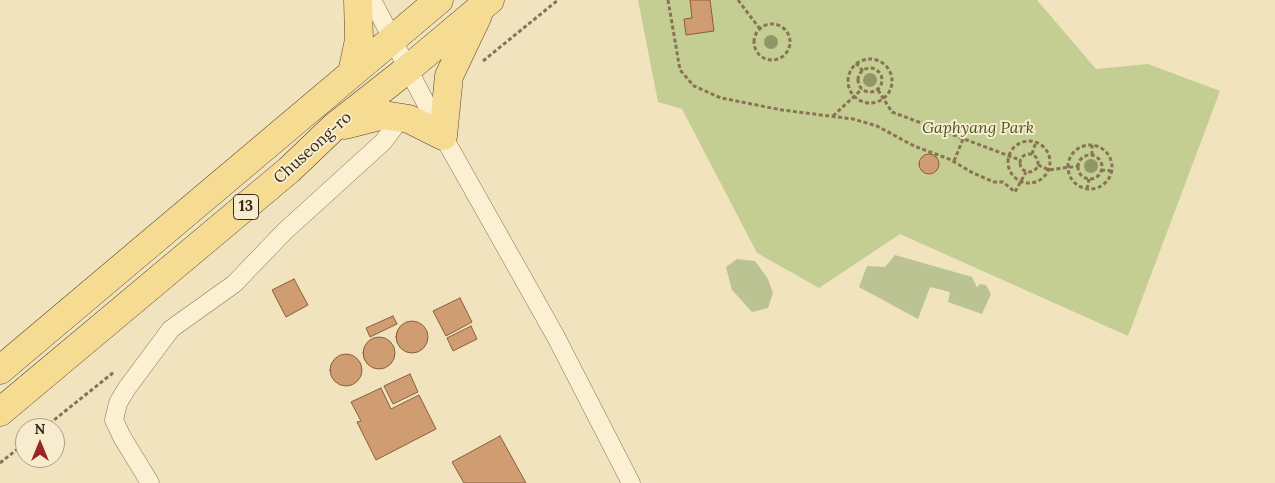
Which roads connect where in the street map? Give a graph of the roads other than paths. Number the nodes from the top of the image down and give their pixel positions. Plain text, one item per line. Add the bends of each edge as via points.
1 (358, 0) edge
2 (372, 0) edge
3 (439, 0) edge
4 (486, 3) edge
5 (394, 38) junction
6 (409, 68) junction
7 (352, 73) junction
8 (401, 118) junction
9 (334, 127) junction
10 (443, 136) junction
11 (0, 370) edge
12 (0, 412) edge
13 (150, 483) edge
14 (631, 483) edge

1 - 7 main road via 358,40
2 - 5 street
3 - 5 main road, Chuseong-ro / 13
4 - 6 main road, Chuseong-ro / 13
4 - 10 main road via 449,76
5 - 6 street
5 - 7 main road, Chuseong-ro / 13
6 - 9 main road, Chuseong-ro / 13
6 - 10 street
7 - 11 main road, Chuseong-ro / 13
8 - 9 main road via 384,115
8 - 10 main road
8 - 13 street via 383,142 285,231 234,284 171,329 127,388 118,403 114,420
9 - 12 main road, Chuseong-ro / 13 via 289,170
10 - 14 street via 556,337

